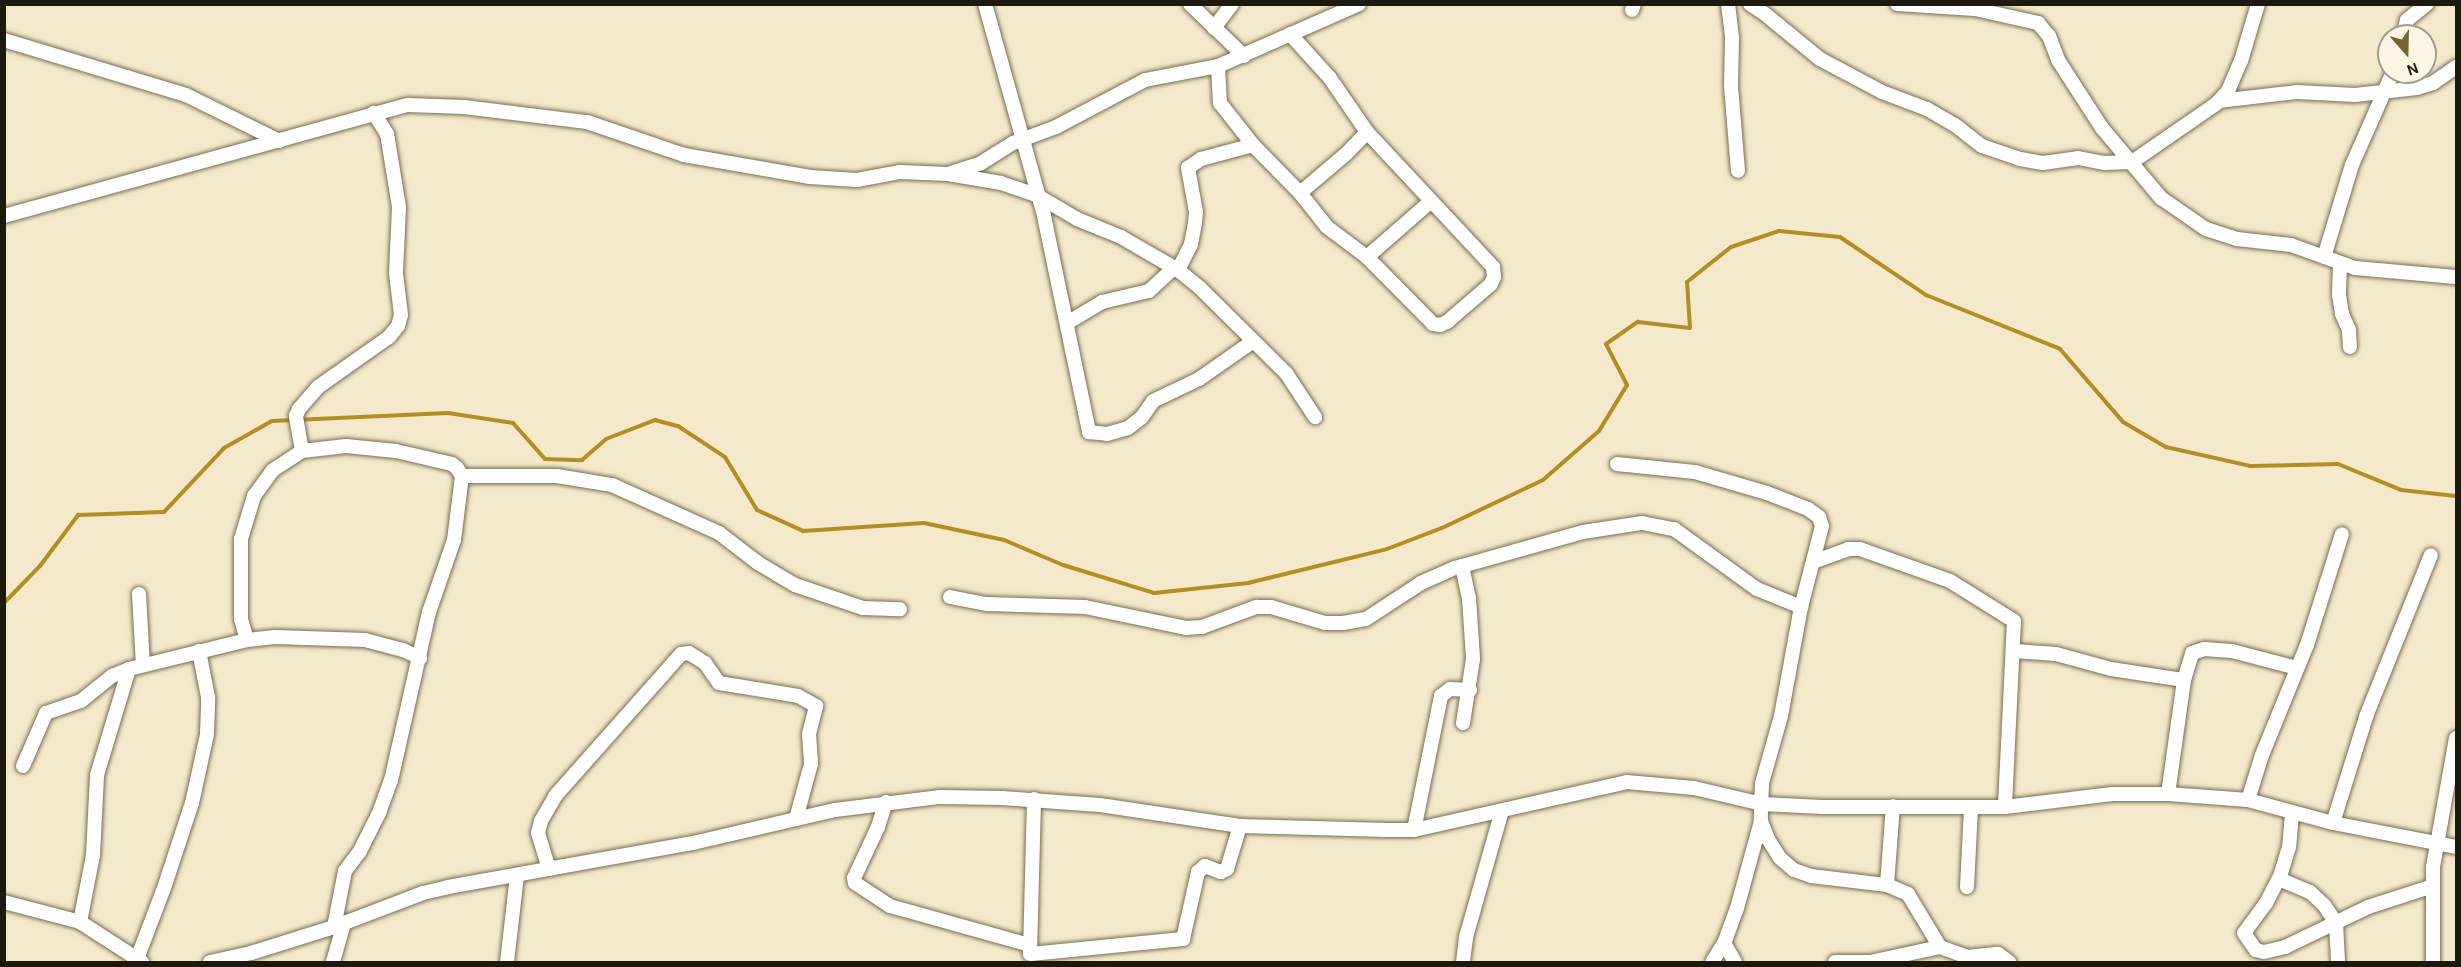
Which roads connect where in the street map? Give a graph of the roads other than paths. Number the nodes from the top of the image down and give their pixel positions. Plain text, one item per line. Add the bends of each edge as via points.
1 (985, 4) edge
2 (1190, 4) edge
3 (1232, 4) edge
4 (1359, 4) edge
5 (1728, 4) edge
6 (1750, 4) edge
7 (1897, 4) edge
8 (2258, 4) edge
9 (2427, 4) edge
10 (2407, 24) edge
11 (1214, 28) junction
12 (1290, 34) junction
13 (4, 40) edge
14 (1244, 56) junction
15 (1218, 66) junction
16 (2457, 67) edge
17 (2389, 84) edge
18 (2386, 91) junction
19 (2219, 101) junction
20 (374, 113) junction
21 (1367, 132) junction
22 (1023, 138) junction
23 (279, 141) junction
24 (1252, 145) junction
25 (2132, 162) junction
26 (1738, 171) dead end
27 (948, 174) junction
28 (1300, 193) junction
29 (1038, 196) junction
30 (1431, 201) junction
31 (4, 216) edge
32 (1367, 257) junction
33 (2324, 257) junction
34 (2340, 264) junction
35 (1176, 269) junction
36 (2457, 278) edge
37 (1067, 323) junction
38 (1252, 342) junction
39 (2350, 346) dead end
40 (1315, 417) dead end
41 (302, 451) junction
42 (1617, 464) dead end
43 (462, 476) junction
44 (2342, 534) dead end
45 (2431, 555) dead end
46 (1813, 562) junction
47 (1462, 566) junction
48 (139, 594) dead end
49 (950, 597) dead end
50 (1801, 607) junction
51 (900, 609) dead end
52 (247, 640) junction
53 (199, 651) junction
54 (2015, 651) junction
55 (420, 658) junction
56 (143, 665) junction
57 (2296, 668) junction
58 (129, 669) junction
59 (2184, 680) junction
60 (1470, 690) junction
61 (1463, 723) dead end
62 (2457, 738) edge
63 (23, 766) dead end
64 (2168, 794) junction
65 (1034, 799) junction
66 (2248, 800) junction
67 (885, 802) junction
68 (1762, 804) junction
69 (1893, 806) junction
70 (2005, 807) junction
71 (1971, 808) junction
72 (1502, 811) junction
73 (2292, 814) junction
74 (796, 819) junction
75 (1761, 821) junction
76 (2333, 823) junction
77 (1240, 826) junction
78 (1414, 830) junction
79 (2436, 844) junction
80 (2457, 847) edge
81 (549, 869) junction
82 (517, 876) junction
83 (2279, 879) junction
84 (1887, 885) junction
85 (2433, 886) junction
86 (1967, 887) dead end
87 (4, 902) edge
88 (80, 922) junction
89 (2336, 923) junction
90 (339, 925) junction
91 (1724, 943) junction
92 (1940, 947) junction
93 (1029, 954) edge
94 (140, 961) edge
95 (210, 963) edge
96 (333, 963) edge
97 (507, 963) edge
98 (1463, 963) edge
99 (1712, 963) edge
100 (1735, 963) edge
101 (1835, 963) edge
102 (1869, 963) edge
103 (2009, 963) edge
104 (2338, 963) edge
105 (2433, 963) edge

1 - 22 street
2 - 11 street
3 - 11 street
4 - 12 street
5 - 26 street
6 - 25 street via 1820,59 1882,92 1927,109 1982,146 2043,163 2078,158 2104,163
7 - 25 street via 1975,9 2038,23 2102,128
8 - 19 street via 2241,61 2228,91
9 - 10 street via 2410,16
11 - 14 street
12 - 14 street
12 - 21 street via 1329,77
13 - 23 street via 186,95
14 - 15 street
15 - 22 street via 1145,80 1056,127
15 - 24 street via 1220,103
16 - 18 street via 2433,83
17 - 18 street
18 - 19 street via 2355,95 2297,92
18 - 33 street via 2352,165
19 - 25 street
20 - 23 street
20 - 27 street via 429,104 587,122 684,154 810,177 857,180 900,172
20 - 41 street via 387,134 399,207 396,273 400,321 381,344 318,387 296,416
21 - 28 street
21 - 30 street
22 - 27 street via 981,163
22 - 29 street
23 - 31 street
24 - 28 street
24 - 35 street via 1201,159 1188,168 1196,223 1191,244
25 - 33 street via 2161,198 2206,229 2237,239 2291,245
27 - 29 street via 1001,183
28 - 32 street via 1327,226
29 - 35 street
29 - 37 street
30 - 32 street
30 - 32 street via 1493,267 1491,284 1479,297 1447,322 1433,324
33 - 34 street
34 - 36 street via 2379,272
34 - 39 street via 2339,295
35 - 37 street via 1149,291 1102,302
35 - 38 street
37 - 38 street via 1086,424 1095,435 1128,428 1143,417 1153,401 1198,379
38 - 40 street via 1286,373
41 - 43 street via 346,446 396,451 452,464
41 - 52 street via 267,478 254,496 244,525 239,589 240,619
42 - 46 street via 1695,471 1808,509 1822,526
43 - 51 street via 557,476 612,485 719,533 795,585 863,608
43 - 55 street via 454,540 429,612
44 - 57 street
45 - 76 street via 2367,714
46 - 50 street
46 - 54 street via 1848,549 1860,549 1950,581 2014,621
47 - 49 street via 1421,583 1366,619 1343,623 1325,623 1271,607 1256,607 1202,627 1186,628 1085,607 987,604
47 - 50 street via 1582,532 1665,525 1757,589
47 - 60 street via 1473,633
48 - 56 street
50 - 68 street via 1787,689 1762,783
52 - 53 street
52 - 55 street via 348,638 387,645
53 - 56 street
53 - 94 street via 208,697 207,734 192,803
54 - 59 street via 2056,654 2111,669
54 - 70 street
55 - 90 street via 391,780 376,821 345,871
56 - 58 street
57 - 59 street via 2232,651 2204,649 2192,653
57 - 66 street
58 - 63 street via 112,676 81,701 46,713
58 - 88 street via 97,775 93,855
59 - 64 street
60 - 61 street
60 - 78 street via 1450,689 1441,696
62 - 79 street
64 - 66 street
64 - 70 street via 2112,794
65 - 67 street via 940,797
65 - 77 street
65 - 93 street
66 - 73 street
67 - 74 street
67 - 93 street via 855,883 890,906
68 - 69 street
68 - 72 street via 1694,788 1627,782
68 - 75 street
69 - 71 street
69 - 84 street
70 - 71 street
71 - 86 street
72 - 78 street
72 - 98 street via 1466,937
73 - 76 street
73 - 83 street via 2289,848
74 - 81 street via 693,843
74 - 81 street via 811,764 808,734 816,706 798,696 719,683 705,663 689,652 681,654 556,795 538,833
75 - 84 street via 1767,839 1794,870 1811,876
75 - 91 street
76 - 79 street
77 - 78 street
77 - 93 street via 1227,869 1221,872 1205,866 1198,872 1183,939
79 - 80 street
79 - 85 street
81 - 82 street
82 - 90 street via 423,893
82 - 97 street
83 - 89 street via 2310,892 2324,904
83 - 89 street via 2244,933 2256,950 2285,947
84 - 92 street via 1908,894
85 - 89 street via 2383,901
85 - 105 street
87 - 88 street
88 - 94 street
89 - 104 street
90 - 95 street
90 - 96 street
91 - 99 street
91 - 100 street
92 - 102 street
92 - 103 street via 1967,957 1998,954
101 - 102 street

